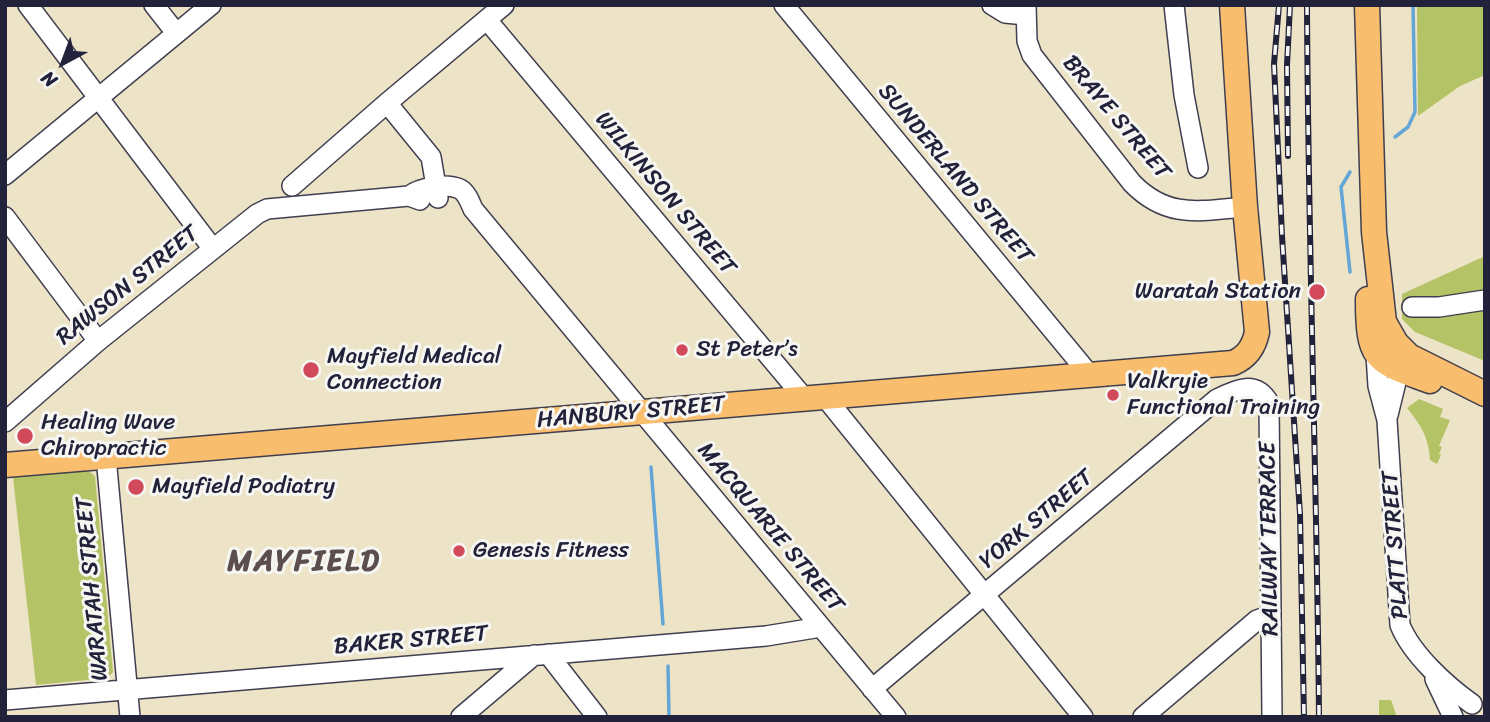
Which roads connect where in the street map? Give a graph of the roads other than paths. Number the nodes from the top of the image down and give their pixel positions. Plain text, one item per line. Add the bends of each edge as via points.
1 (28, 5) edge
2 (154, 5) edge
3 (211, 5) edge
4 (504, 5) edge
5 (784, 5) edge
6 (992, 5) edge
7 (1174, 5) edge
8 (1232, 5) edge
9 (1367, 5) edge
10 (1026, 10) edge
11 (487, 20) junction
12 (176, 33) junction
13 (97, 97) junction
14 (387, 103) junction
15 (1198, 168) dead end
16 (5, 175) edge
17 (292, 186) dead end
18 (438, 193) junction
19 (409, 196) joint
20 (1245, 207) junction
21 (5, 218) edge
22 (213, 249) junction
23 (1485, 300) edge
24 (1412, 307) dead end
25 (1378, 311) junction
26 (98, 341) junction
27 (1376, 355) junction
28 (1399, 370) junction
29 (1089, 374) junction
30 (1234, 390) joint
31 (1485, 394) edge
32 (815, 398) junction
33 (1485, 403) edge
34 (641, 412) junction
35 (1387, 420) junction
36 (5, 422) edge
37 (106, 457) junction
38 (5, 465) edge
39 (984, 597) junction
40 (1271, 615) junction
41 (821, 627) junction
42 (541, 654) junction
43 (1426, 663) junction
44 (872, 689) junction
45 (126, 690) junction
46 (5, 700) edge
47 (1479, 704) edge
48 (131, 717) edge
49 (461, 717) edge
50 (597, 717) edge
51 (896, 717) edge
52 (1083, 717) edge
53 (1143, 717) edge
54 (1272, 717) edge
55 (1454, 717) edge

1 - 13 street
2 - 12 street
3 - 12 street
4 - 11 street
5 - 29 street, SUNDERLAND STREET
6 - 10 street, BRAYE STREET via 1005,13
7 - 15 street
8 - 20 main road
9 - 25 main road
10 - 20 street, BRAYE STREET via 1032,55 1143,193 1176,210
11 - 14 street
11 - 32 street, WILKINSON STREET
12 - 13 street
13 - 16 street
13 - 22 street
14 - 17 street
14 - 18 street via 432,157
18 - 19 street, MACQUARIE STREET via 422,201
18 - 34 street, MACQUARIE STREET via 459,189 467,196
19 - 22 street, RAWSON STREET via 267,209
20 - 29 main road, HANBURY STREET via 1256,325 1251,350 1238,361 1221,365
21 - 26 street
22 - 26 street, RAWSON STREET
23 - 24 street
25 - 27 main road via 1370,342
25 - 28 main road via 1385,342
25 - 31 main road via 1409,356
26 - 36 street, RAWSON STREET
27 - 28 main road
27 - 35 street, PLATT STREET
28 - 33 main road
28 - 35 street, PLATT STREET
29 - 32 main road, HANBURY STREET
30 - 39 street, YORK STREET via 1217,399
30 - 40 street, RAILWAY TERRACE via 1253,389 1263,393 1269,403
32 - 34 main road, HANBURY STREET
32 - 39 street, WILKINSON STREET
34 - 37 main road, HANBURY STREET
34 - 41 street, MACQUARIE STREET
35 - 43 street, PLATT STREET via 1399,621
37 - 38 main road, HANBURY STREET
37 - 45 street, WARATAH STREET
39 - 44 street, YORK STREET
39 - 52 street, WILKINSON STREET
40 - 53 street via 1258,620
40 - 54 street, RAILWAY TERRACE
41 - 42 street, BAKER STREET via 766,636
41 - 44 street, MACQUARIE STREET
42 - 45 street, BAKER STREET
42 - 49 street
42 - 50 street
43 - 47 street, PLATT STREET
43 - 55 street, PLATT STREET
44 - 51 street, MACQUARIE STREET
45 - 46 street, BAKER STREET
45 - 48 street, WARATAH STREET
47 - 55 street via 1461,708

